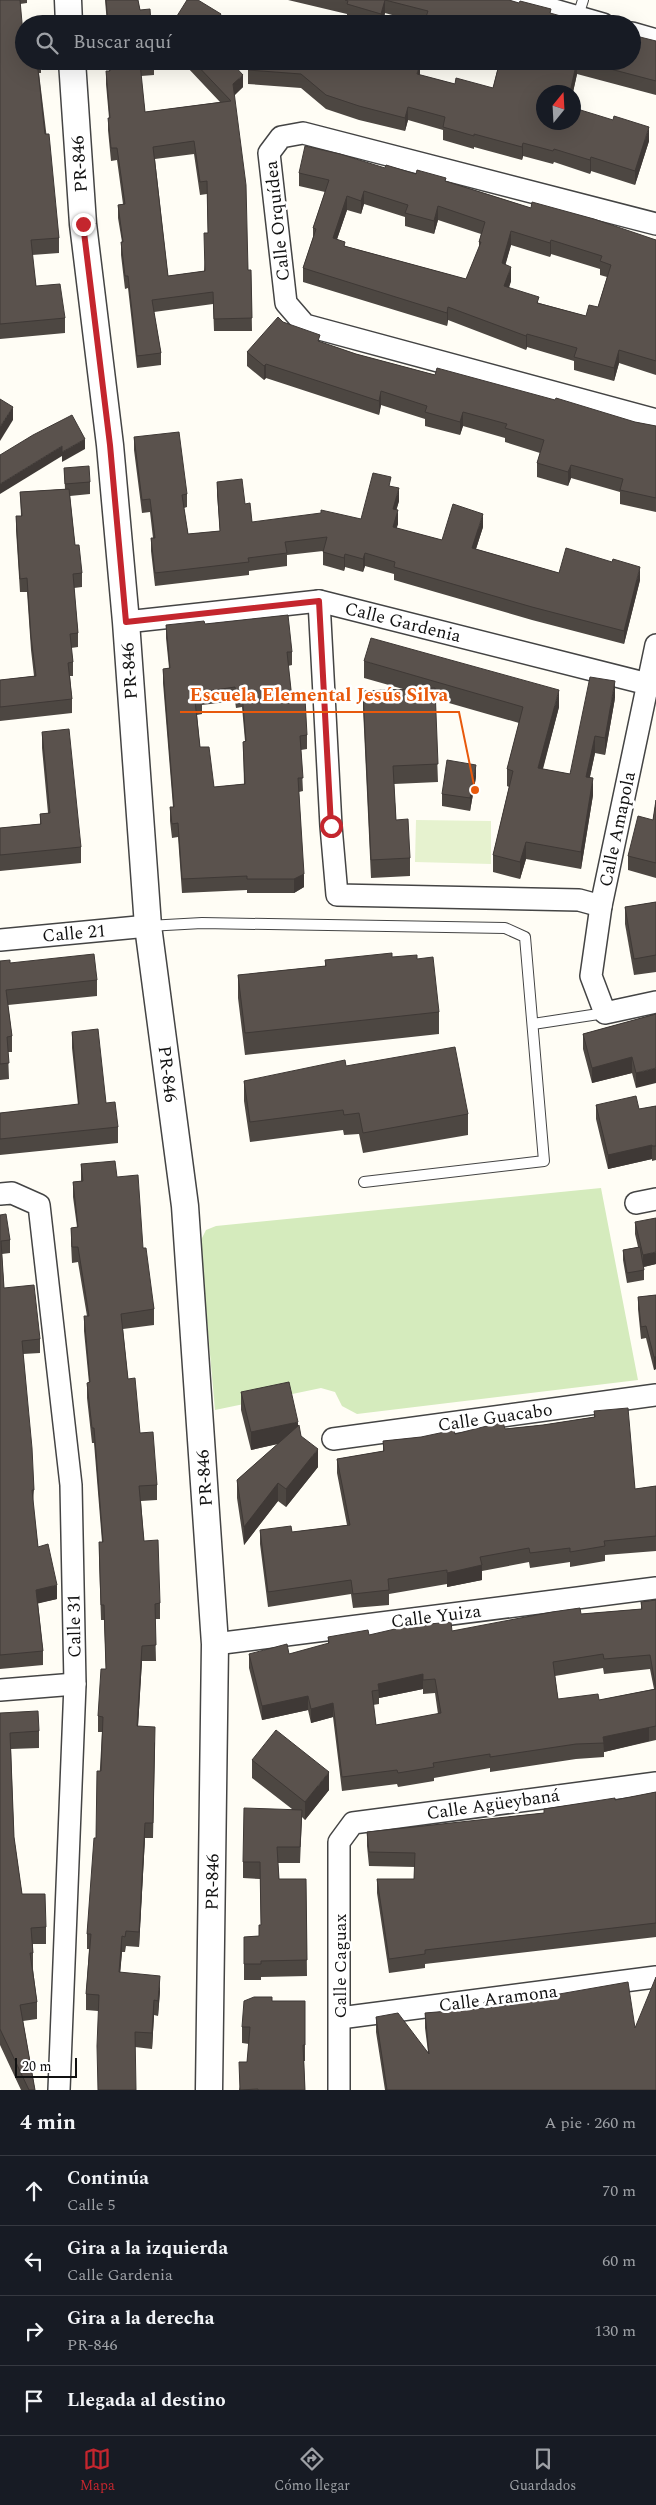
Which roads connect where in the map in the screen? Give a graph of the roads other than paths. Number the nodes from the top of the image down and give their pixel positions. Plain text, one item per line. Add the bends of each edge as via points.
1 (68, 0) edge
2 (519, 0) edge
3 (580, 8) edge
4 (69, 15) edge
5 (641, 36) edge
6 (656, 40) edge
7 (73, 70) edge
8 (656, 224) edge
9 (656, 420) edge
10 (319, 601) junction
11 (126, 622) junction
12 (656, 645) edge
13 (652, 685) edge
14 (601, 906) junction
15 (148, 926) junction
16 (0, 940) edge
17 (656, 1002) edge
18 (605, 1013) junction
19 (533, 1024) junction
20 (364, 1182) dead end
21 (0, 1194) edge
22 (656, 1395) edge
23 (333, 1439) dead end
24 (656, 1588) edge
25 (215, 1644) junction
26 (75, 1684) junction
27 (0, 1690) edge
28 (656, 1782) edge
29 (339, 1842) joint
30 (656, 1977) edge
31 (340, 2018) junction
32 (59, 2090) edge
33 (208, 2090) edge
34 (339, 2090) edge

1 - 4 street
2 - 3 street
5 - 6 street
7 - 11 street, PR-846 / PR-846 via 83,224 110,445
8 - 9 street, Calle Orquídea via 303,133 281,137 269,153 286,303 305,325
10 - 11 street, Calle Gardenia
10 - 13 street, Calle Gardenia
10 - 14 street via 337,895 578,900
11 - 15 street, PR-846 / PR-846
12 - 13 street, Calle Amapola
13 - 14 street, Calle Amapola
14 - 18 street, Calle Amapola via 591,976
15 - 16 street, Calle 21
15 - 19 lane via 202,922 505,928 525,937
15 - 25 street, PR-846 / PR-846 via 185,1206
17 - 18 street
18 - 19 lane
19 - 20 lane via 544,1161
21 - 26 street, Calle 31 via 12,1193 39,1205 71,1485
22 - 23 street, Calle Guacabo
24 - 25 street, Calle Yuiza
25 - 33 street, PR-846 / PR-846
26 - 27 street
26 - 32 street, Calle 31
28 - 29 street, Calle Agüeybaná via 353,1823
29 - 31 street, Calle Caguax
30 - 31 street, Calle Aramona
31 - 34 street, Calle Caguax

